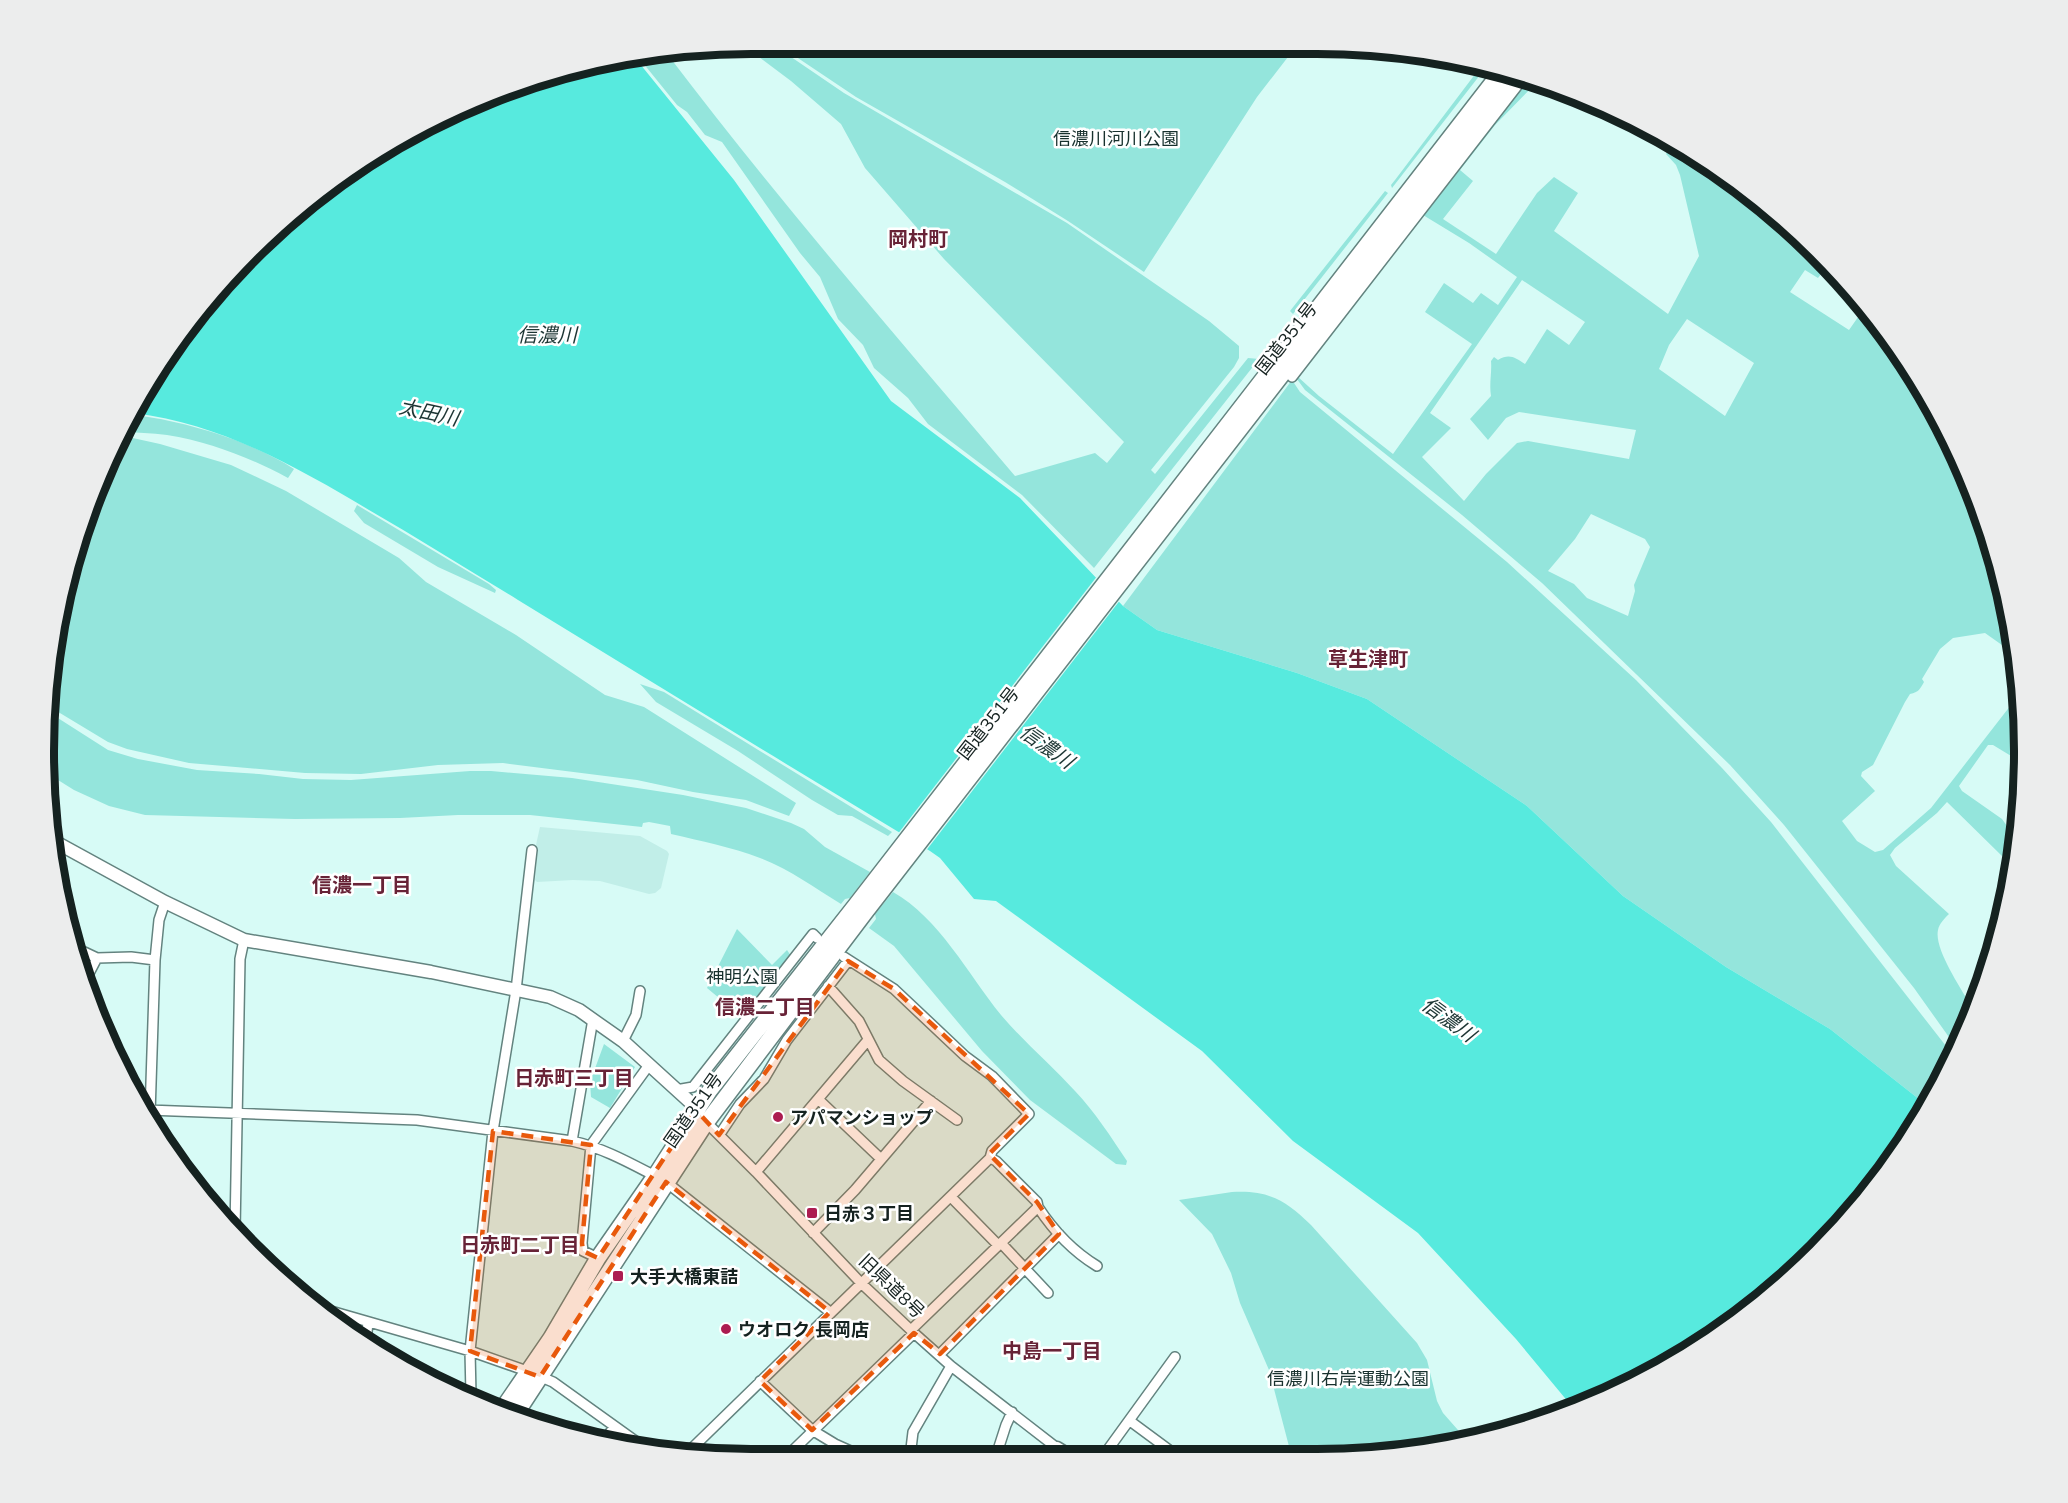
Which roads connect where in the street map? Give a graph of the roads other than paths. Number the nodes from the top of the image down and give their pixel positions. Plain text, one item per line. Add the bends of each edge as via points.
1 (1496, 78) edge
2 (1509, 82) edge
3 (1519, 84) edge
4 (1292, 377) dead end
5 (60, 845) edge
6 (532, 850) dead end
7 (165, 902) junction
8 (859, 910) junction
9 (817, 938) dead end
10 (244, 940) junction
11 (84, 952) edge
12 (98, 958) junction
13 (155, 960) junction
14 (90, 972) edge
15 (828, 986) junction
16 (516, 990) junction
17 (640, 991) dead end
18 (593, 1019) junction
19 (868, 1040) junction
20 (623, 1041) junction
21 (649, 1065) junction
22 (676, 1090) junction
23 (818, 1099) junction
24 (931, 1101) junction
25 (150, 1105) edge
26 (696, 1110) junction
27 (155, 1112) edge
28 (237, 1114) junction
29 (957, 1120) dead end
30 (706, 1123) junction
31 (493, 1131) junction
32 (720, 1134) junction
33 (572, 1141) junction
34 (591, 1145) junction
35 (990, 1158) junction
36 (881, 1159) junction
37 (756, 1172) junction
38 (660, 1179) junction
39 (951, 1197) junction
40 (1038, 1207) junction
41 (235, 1220) edge
42 (813, 1233) junction
43 (1059, 1234) junction
44 (999, 1244) junction
45 (598, 1258) junction
46 (1097, 1266) dead end
47 (1025, 1268) junction
48 (861, 1283) junction
49 (1048, 1293) dead end
50 (830, 1312) junction
51 (339, 1313) edge
52 (368, 1322) junction
53 (913, 1332) junction
54 (367, 1333) edge
55 (470, 1352) junction
56 (940, 1354) junction
57 (1175, 1357) dead end
58 (951, 1366) junction
59 (533, 1374) junction
60 (760, 1382) junction
61 (471, 1390) edge
62 (506, 1404) edge
63 (518, 1409) edge
64 (1012, 1412) junction
65 (1130, 1420) junction
66 (614, 1427) junction
67 (812, 1430) junction
68 (609, 1434) edge
69 (631, 1438) edge
70 (694, 1447) edge
71 (794, 1449) edge
72 (846, 1449) edge
73 (911, 1449) edge
74 (998, 1449) edge
75 (1053, 1449) edge
76 (1108, 1449) edge
77 (1168, 1449) edge

1 - 8 highway, 国道351号
2 - 8 highway, 国道351号
3 - 4 street
5 - 7 street
6 - 16 street
7 - 10 street
7 - 13 street
8 - 26 highway, 国道351号
8 - 30 highway, 国道351号
9 - 22 street via 813,934 693,1087
10 - 16 street
10 - 28 street via 240,959
11 - 12 street
12 - 13 street
12 - 14 street
13 - 25 street
15 - 19 street via 858,1021
15 - 32 street via 787,1040 764,1079 740,1104
15 - 35 street via 846,959 894,989 1029,1114 992,1151
16 - 18 street via 550,997
16 - 31 street
17 - 20 street via 636,1015
18 - 20 street
18 - 33 street
19 - 23 street
19 - 24 street via 879,1060
20 - 21 street
21 - 22 street
21 - 34 street
22 - 26 street
23 - 36 street
23 - 37 street
24 - 29 street
24 - 36 street
26 - 30 street, 旧県道8号
26 - 38 highway, 国道351号
27 - 28 street
28 - 31 street via 417,1120
28 - 41 street
30 - 32 street, 旧県道8号
30 - 38 highway, 国道351号
31 - 33 street
31 - 55 street
32 - 37 street, 旧県道8号
33 - 34 street
34 - 38 street
34 - 45 street via 582,1243 583,1251
35 - 39 street
35 - 40 street
36 - 42 street
37 - 42 street, 旧県道8号
38 - 45 highway, 国道351号
38 - 50 street
38 - 59 highway, 国道351号
39 - 44 street
39 - 48 street
40 - 43 street
40 - 44 street
42 - 48 street, 旧県道8号
43 - 46 street
43 - 47 street
44 - 47 street
44 - 53 street
45 - 59 highway, 国道351号
47 - 49 street
47 - 56 street
48 - 50 street
48 - 53 street, 旧県道8号
50 - 60 street
51 - 52 street
52 - 54 street
52 - 55 street
53 - 56 street, 旧県道8号
53 - 67 street
55 - 59 street
55 - 61 street
56 - 58 street, 旧県道8号
57 - 65 street
58 - 64 street, 旧県道8号
58 - 73 street via 913,1432
59 - 62 highway, 国道351号
59 - 63 highway, 国道351号
59 - 66 street via 553,1383
60 - 67 street
60 - 70 street
64 - 74 street
64 - 75 street, 旧県道8号
65 - 76 street
65 - 77 street
66 - 68 street
66 - 69 street
67 - 71 street
67 - 72 street

